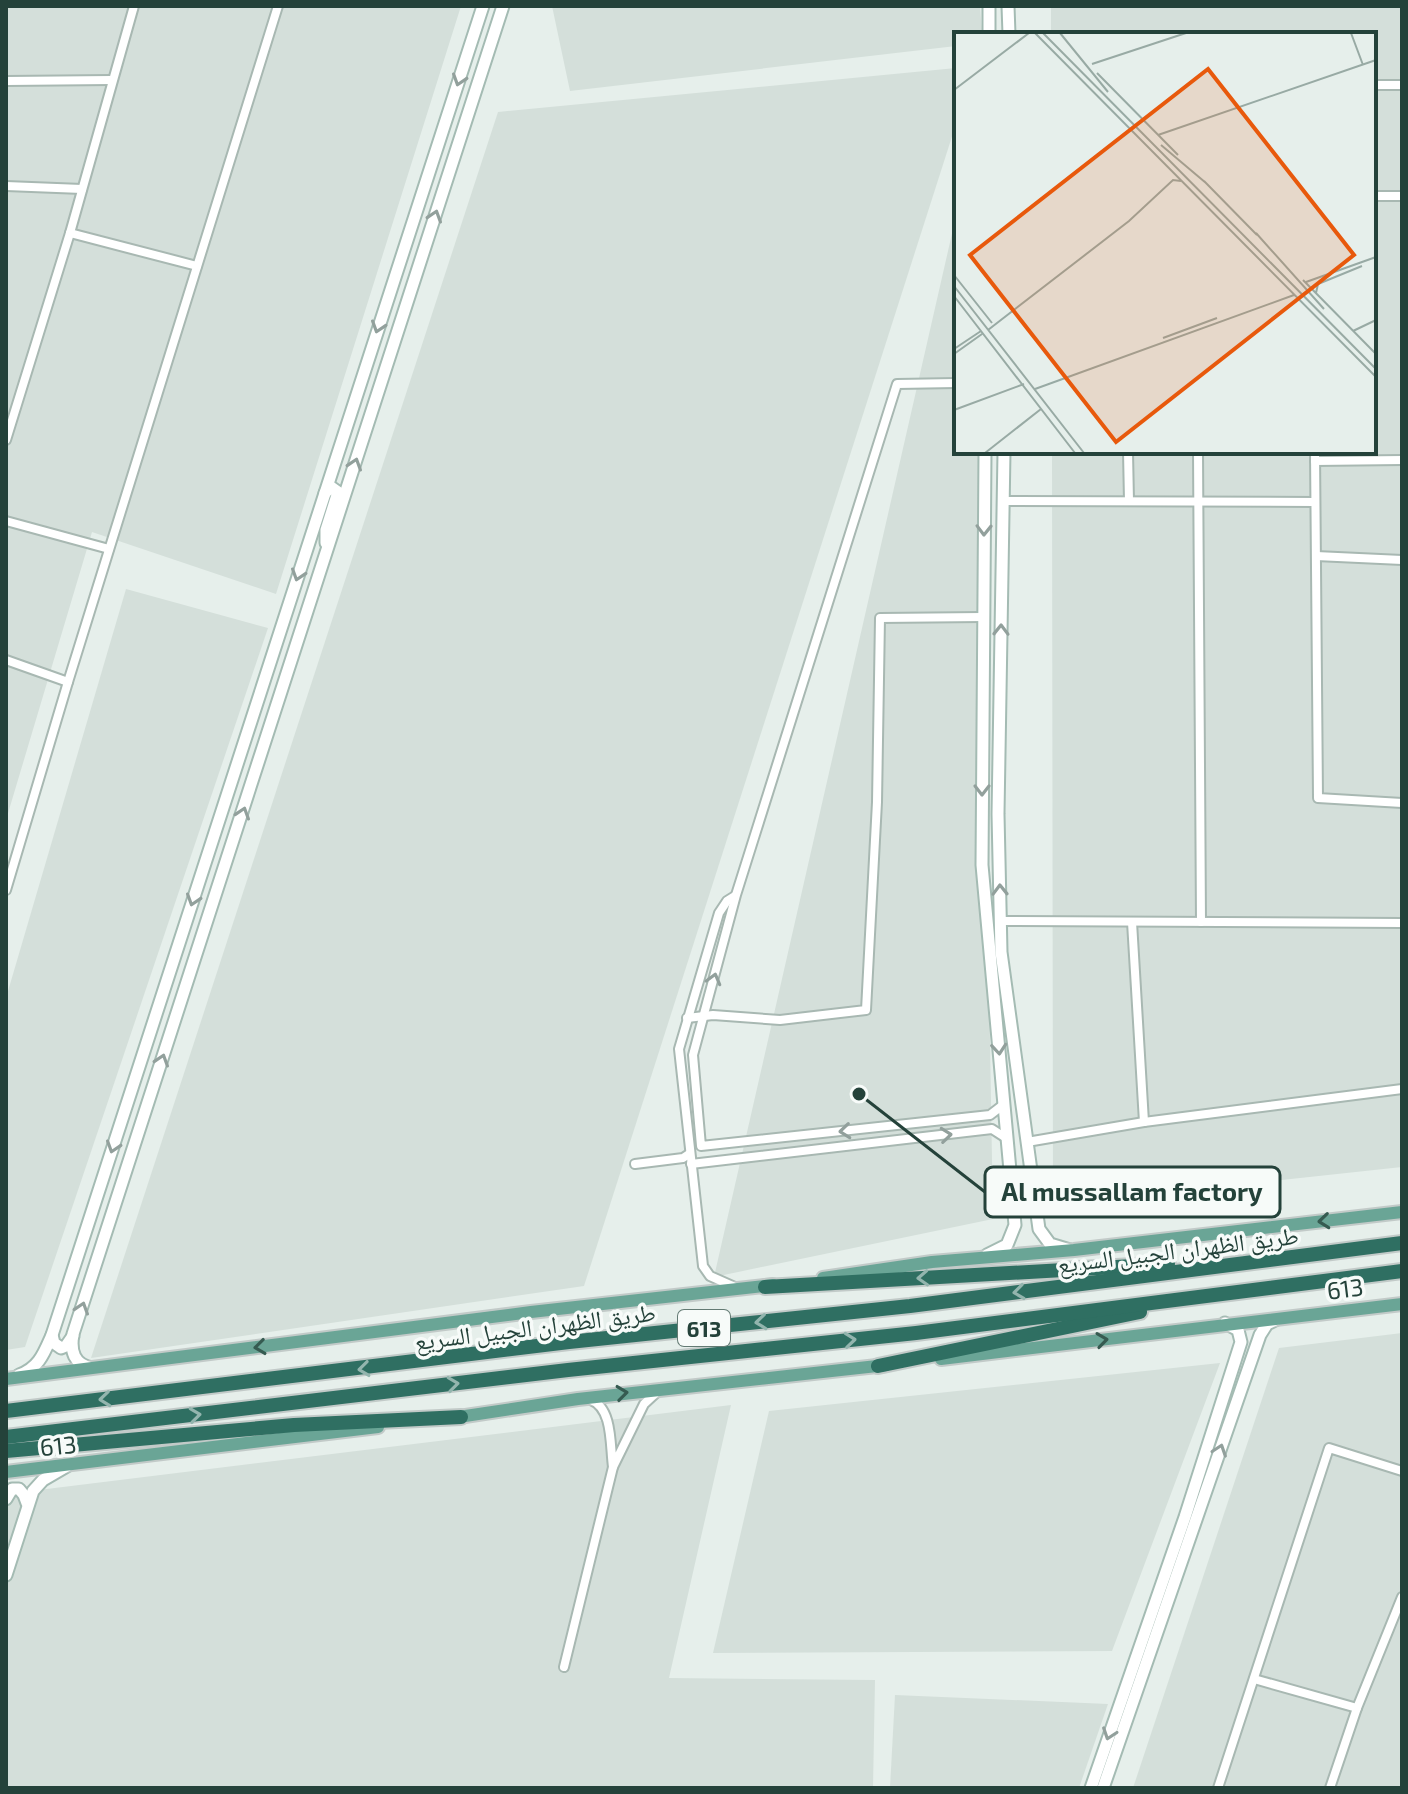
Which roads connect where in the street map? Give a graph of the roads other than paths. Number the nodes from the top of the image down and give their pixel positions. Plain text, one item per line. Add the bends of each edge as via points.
1 (134, 6) edge
2 (278, 6) edge
3 (483, 6) edge
4 (503, 6) edge
5 (989, 6) edge
6 (1008, 6) edge
7 (989, 32) edge
8 (1009, 32) edge
9 (112, 80) junction
10 (6, 81) edge
11 (1376, 85) edge
12 (1402, 85) edge
13 (6, 186) edge
14 (82, 189) junction
15 (1376, 196) edge
16 (1402, 196) edge
17 (70, 233) junction
18 (197, 266) junction
19 (954, 383) edge
20 (11, 405) edge
21 (6, 440) edge
22 (985, 454) edge
23 (1004, 454) edge
24 (1128, 454) edge
25 (1198, 454) edge
26 (1315, 456) edge
27 (1402, 460) edge
28 (324, 496) junction
29 (1003, 501) junction
30 (1129, 501) junction
31 (1198, 502) junction
32 (1315, 502) junction
33 (6, 521) edge
34 (109, 549) junction
35 (326, 556) junction
36 (1316, 556) junction
37 (1402, 560) edge
38 (983, 617) junction
39 (6, 660) edge
40 (268, 666) junction
41 (68, 682) junction
42 (270, 730) junction
43 (1402, 803) edge
44 (6, 890) edge
45 (736, 895) junction
46 (1000, 921) junction
47 (1132, 922) junction
48 (1201, 922) junction
49 (1402, 923) edge
50 (704, 1015) junction
51 (687, 1018) junction
52 (1402, 1089) edge
53 (1003, 1105) junction
54 (918, 1122) junction
55 (1144, 1122) junction
56 (1006, 1138) junction
57 (900, 1140) junction
58 (1027, 1142) junction
59 (701, 1146) junction
60 (689, 1151) junction
61 (635, 1164) dead end
62 (691, 1164) junction
63 (1402, 1212) edge
64 (1402, 1243) edge
65 (1074, 1250) junction
66 (1336, 1251) junction
67 (975, 1258) junction
68 (1402, 1271) edge
69 (765, 1287) junction
70 (737, 1288) junction
71 (1259, 1288) junction
72 (1402, 1304) edge
73 (1280, 1318) junction
74 (1225, 1323) junction
75 (73, 1334) junction
76 (52, 1335) junction
77 (878, 1366) junction
78 (97, 1368) junction
79 (8, 1379) edge
80 (668, 1388) junction
81 (578, 1399) junction
82 (6, 1411) edge
83 (461, 1417) junction
84 (6, 1437) edge
85 (6, 1451) edge
86 (67, 1466) junction
87 (613, 1467) junction
88 (1402, 1471) edge
89 (6, 1472) edge
90 (6, 1499) edge
91 (27, 1503) junction
92 (6, 1575) edge
93 (1402, 1597) edge
94 (564, 1667) dead end
95 (1254, 1679) junction
96 (1357, 1708) junction
97 (1091, 1788) edge
98 (1103, 1788) edge
99 (1218, 1788) edge
100 (1330, 1788) edge

1 - 9 street
2 - 18 street
3 -> 28 street
35 -> 4 street
5 - 7 street
6 - 8 street
9 - 10 street
9 - 14 street
11 - 12 street
13 - 14 street
14 - 17 street
15 - 16 street
17 - 18 street
17 - 20 street
18 - 34 street
19 - 45 street via 897,384
20 - 21 street
22 -> 38 street
23 - 29 street
24 - 30 street
25 - 31 street
26 - 27 street
26 - 32 street
28 - 35 street via 331,487 338,492 326,530
28 -> 40 street
29 - 30 street
46 -> 29 street
30 - 31 street
31 - 32 street
31 - 48 street
32 - 36 street
33 - 34 street
34 - 41 street
35 - 42 street
36 - 37 street
36 - 43 street via 1318,798
38 - 50 street via 880,618 866,1010 780,1020
38 -> 53 street via 982,865
39 - 41 street
40 - 42 street via 254,731 262,737
40 -> 76 street
41 - 44 street
75 -> 42 street
50 -> 45 street
45 - 51 street via 719,913
46 - 47 street
46 - 58 street
47 - 48 street
47 - 55 street
48 - 49 street
50 - 51 street
50 - 59 street via 693,1055
51 - 60 street via 679,1049
52 - 55 street
53 - 54 street via 990,1115
53 - 56 street
54 - 57 street
54 -> 59 street
55 - 58 street
57 -> 56 street via 992,1129
56 - 67 street via 1013,1236 998,1251
57 - 62 street
58 - 65 street via 1039,1229 1050,1244
59 - 60 street
60 - 61 street via 683,1158
60 - 62 street
62 - 70 street via 703,1266 710,1276
63 -> 65 main road
64 - 66 highway, طريق الظهران الجبيل السريع / 613
65 - 67 main road
66 -> 69 highway
66 -> 82 highway, طريق الظهران الجبيل السريع / 613
67 - 69 main road
68 - 71 highway, طريق الظهران الجبيل السريع / 613
69 - 70 main road
70 -> 78 main road
71 - 77 highway
84 -> 71 highway, طريق الظهران الجبيل السريع / 613 via 916,1333
72 - 73 main road, 613
73 - 74 main road, 613
98 -> 73 street via 1260,1335
77 -> 74 main road, 613
74 -> 97 street via 1238,1330 1241,1342
75 - 76 street via 61,1348
75 - 78 street via 75,1358
76 - 79 street via 38,1363
77 - 80 main road, 613
78 - 79 main road
81 -> 80 main road, 613
80 - 87 street via 644,1404
81 - 83 main road, 613
81 - 87 street via 598,1402 606,1414
83 - 85 highway via 294,1425
83 - 86 main road, 613
86 - 89 main road, 613
86 - 91 street via 37,1484
87 - 94 street
88 - 95 street via 1329,1448
90 - 91 street via 12,1489 19,1489
91 - 92 street
93 - 96 street
95 - 96 street
95 - 99 street
96 - 100 street

